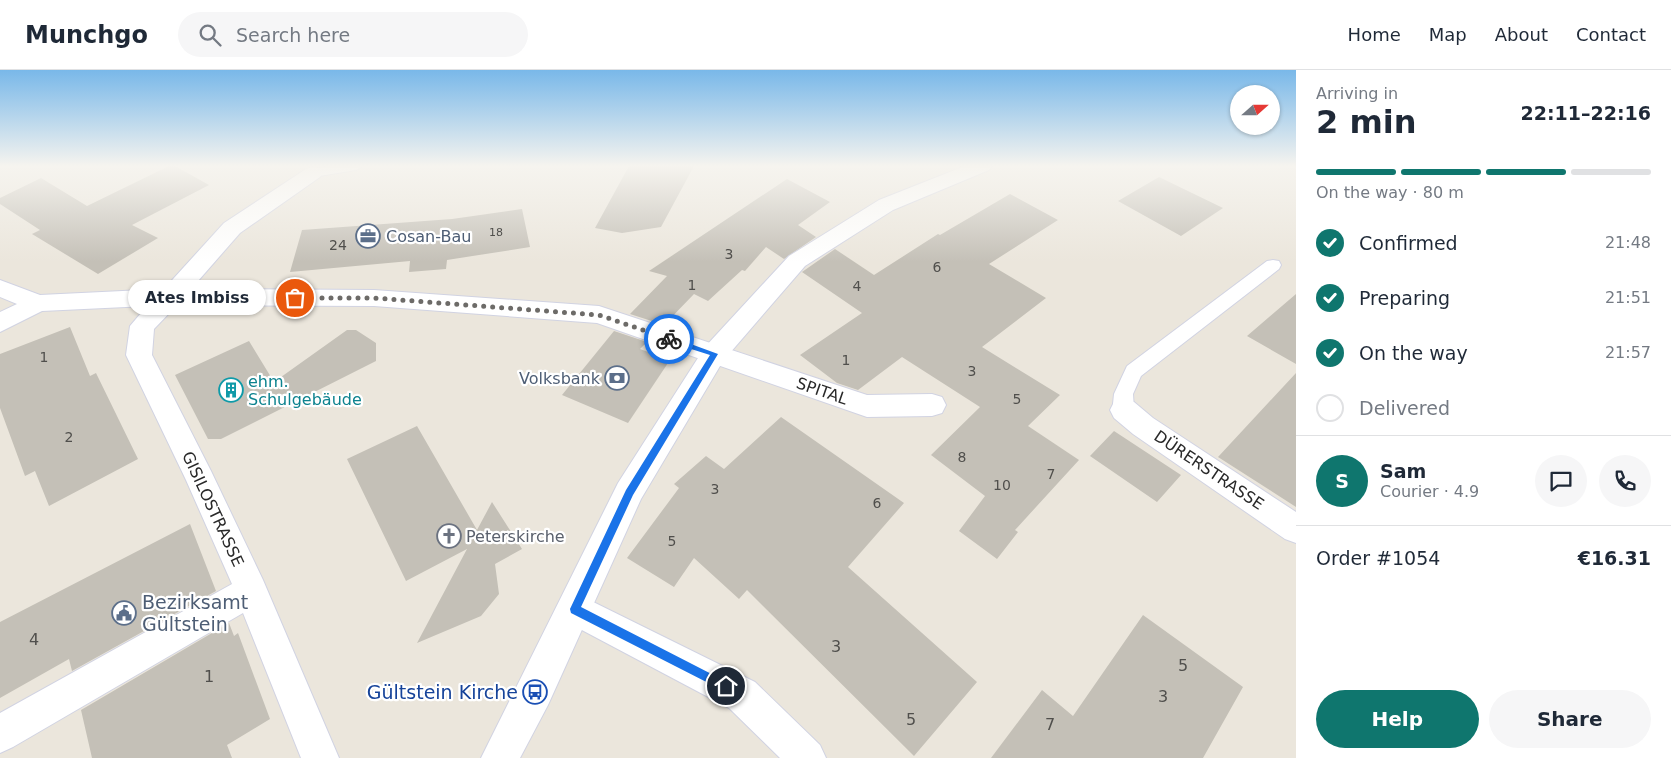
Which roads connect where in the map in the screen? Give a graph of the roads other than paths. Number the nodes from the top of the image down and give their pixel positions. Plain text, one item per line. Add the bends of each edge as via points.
1 (276, 198) edge
2 (903, 198) edge
3 (1273, 265) dead end
4 (0, 288) edge
5 (171, 298) junction
6 (38, 303) junction
7 (0, 323) edge
8 (714, 354) junction
9 (932, 404) dead end
10 (1124, 410) joint
11 (1296, 528) edge
12 (251, 591) junction
13 (574, 609) junction
14 (0, 734) edge
15 (320, 758) edge
16 (500, 758) edge
17 (807, 758) edge

1 - 5 street, GISILOSTRASSE via 232,228
2 - 8 street via 797,261
3 - 10 lane via 1134,371 1124,389
4 - 6 street
5 - 6 street, SPITAL
5 - 8 street, SPITAL via 374,298 599,315
5 - 12 street, GISILOSTRASSE via 142,326 139,355
6 - 7 street
8 - 9 street, SPITAL via 867,406
8 - 13 street via 630,492
10 - 11 street, DÜRERSTRASSE
12 - 14 street
12 - 15 street, GISILOSTRASSE
13 - 16 street
13 - 17 street via 742,695

